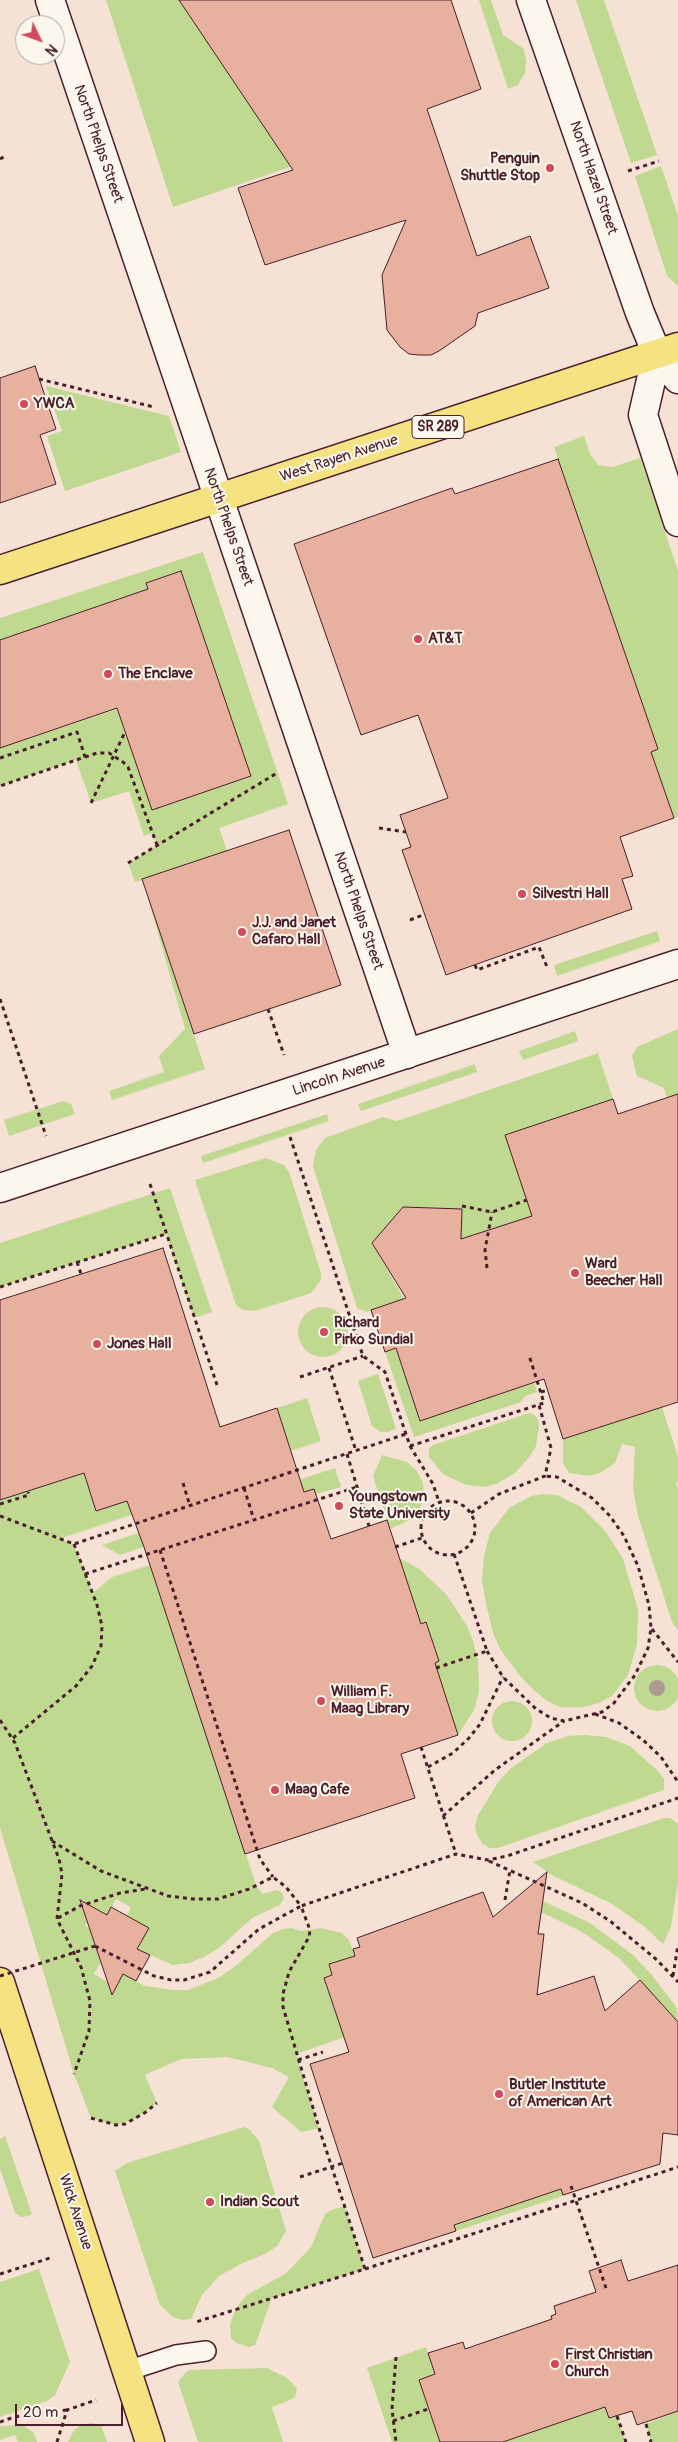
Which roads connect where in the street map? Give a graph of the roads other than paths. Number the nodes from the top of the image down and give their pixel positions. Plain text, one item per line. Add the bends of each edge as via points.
1 (50, 0) edge
2 (531, 0) edge
3 (667, 351) edge
4 (678, 379) edge
5 (219, 499) junction
6 (678, 522) edge
7 (0, 570) edge
8 (678, 964) edge
9 (407, 1054) junction
10 (0, 1188) edge
11 (0, 1982) edge
12 (206, 2351) dead end
13 (127, 2371) junction
14 (150, 2442) edge

1 - 5 street, North Phelps Street
2 - 3 street, North Hazel Street
3 - 4 street, North Hazel Street
3 - 5 main road, West Rayen Avenue / SR 289
3 - 6 street via 643,415
5 - 7 main road, West Rayen Avenue / SR 289
5 - 9 street, North Phelps Street
8 - 9 street, Lincoln Avenue
9 - 10 street, Lincoln Avenue
11 - 13 main road, Wick Avenue
12 - 13 lane via 176,2355
13 - 14 main road, Wick Avenue

